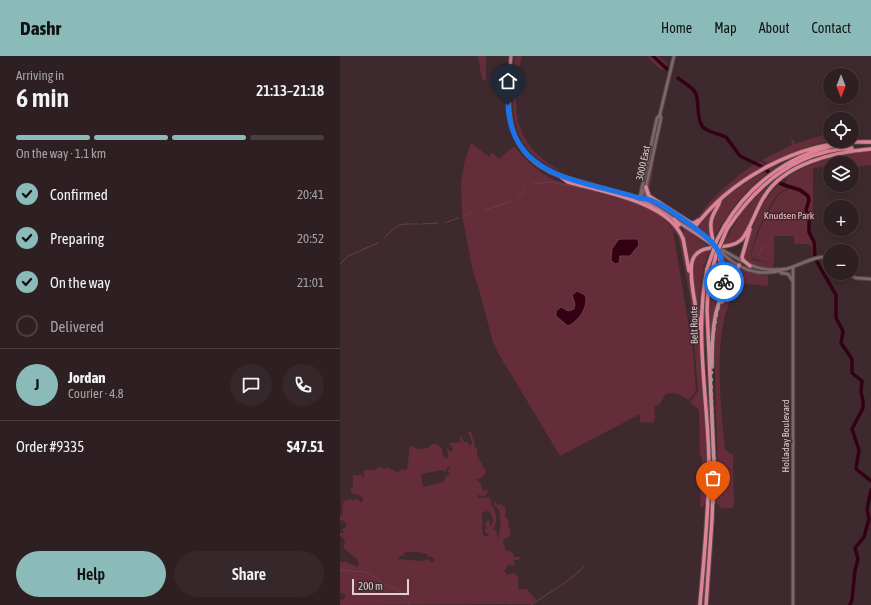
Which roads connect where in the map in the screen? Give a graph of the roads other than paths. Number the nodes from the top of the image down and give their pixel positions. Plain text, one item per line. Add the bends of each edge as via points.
1 (511, 56) edge
2 (674, 56) edge
3 (660, 114) junction
4 (863, 142) junction
5 (871, 142) edge
6 (871, 148) edge
7 (783, 168) junction
8 (560, 176) junction
9 (646, 187) junction
10 (639, 198) junction
11 (720, 200) junction
12 (654, 202) junction
13 (755, 213) junction
14 (703, 216) junction
15 (674, 219) junction
16 (694, 228) junction
17 (725, 228) junction
18 (684, 239) junction
19 (716, 247) junction
20 (823, 257) edge
21 (740, 264) junction
22 (750, 266) junction
23 (791, 268) junction
24 (775, 273) junction
25 (859, 278) edge
26 (871, 279) edge
27 (793, 281) junction
28 (693, 286) junction
29 (716, 316) junction
30 (702, 348) junction
31 (711, 391) junction
32 (700, 605) edge
33 (706, 605) edge
34 (793, 605) edge

1 - 8 main road via 508,105 513,131 521,147 533,160
2 - 3 main road, 3000 East
3 - 9 main road, 3000 East
3 - 10 main road, 3000 East
4 - 5 highway, Belt Route
4 - 7 highway, Belt Route via 826,147 801,155
4 - 11 highway via 845,141 798,152 760,172
6 - 7 highway, Belt Route via 846,148 828,152
6 - 13 highway via 847,150 807,163 772,187
7 - 17 highway, Belt Route via 766,180
8 - 10 main road
8 - 18 highway via 568,182 647,206 674,224
9 - 10 main road, 3000 East
9 - 12 main road via 646,195
9 - 14 highway via 649,196 690,223
10 - 12 main road
10 - 15 main road
11 - 14 highway
11 - 19 highway via 711,222
12 - 16 main road
13 - 19 highway via 741,239 729,246
13 - 22 highway via 742,257
14 - 16 highway
15 - 18 highway via 681,228
15 - 19 main road
16 - 19 main road
17 - 30 highway, Belt Route, bridge via 717,240 707,269 701,308
17 - 31 highway, Belt Route, bridge via 716,254 708,292
18 - 28 highway
19 - 21 main road
19 - 28 highway via 702,250 693,259
19 - 29 highway via 724,278
20 - 23 main road
21 - 22 main road
21 - 24 main road via 756,272
21 - 29 highway
22 - 23 main road via 771,270
23 - 24 main road
23 - 27 main road, Holladay Boulevard
24 - 27 main road via 788,274
25 - 26 main road
27 - 34 main road, Holladay Boulevard
28 - 30 highway
29 - 31 highway via 712,342
30 - 32 highway, Belt Route via 709,463
31 - 33 highway, Belt Route via 714,463

